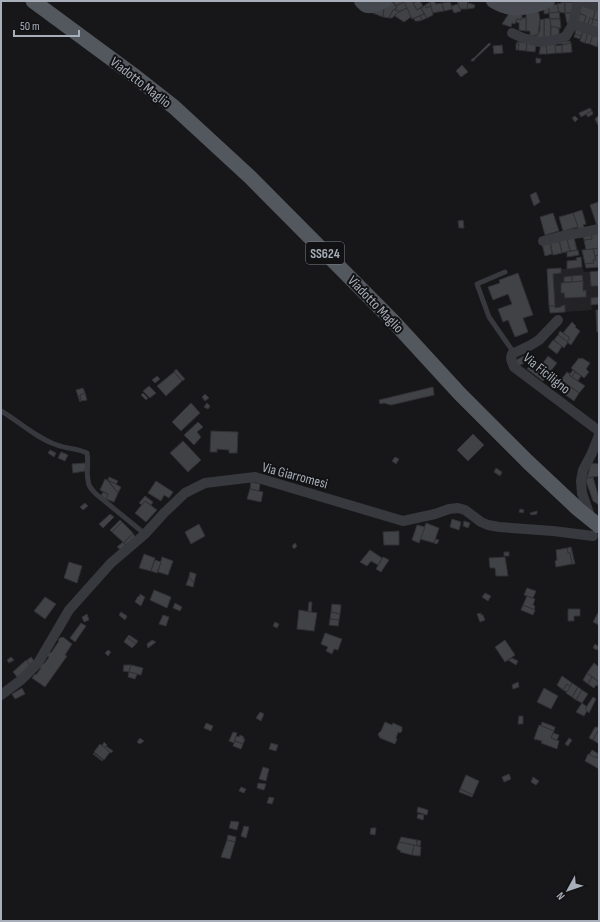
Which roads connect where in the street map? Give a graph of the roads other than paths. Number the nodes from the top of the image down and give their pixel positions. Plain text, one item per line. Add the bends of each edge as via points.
1 (33, 1) edge
2 (361, 1) edge
3 (385, 1) edge
4 (548, 1) edge
5 (578, 1) edge
6 (582, 1) edge
7 (496, 2) edge
8 (599, 7) edge
9 (573, 24) junction
10 (512, 33) dead end
11 (599, 33) edge
12 (599, 229) edge
13 (543, 241) dead end
14 (505, 272) dead end
15 (558, 320) dead end
16 (514, 353) junction
17 (1, 411) edge
18 (599, 431) edge
19 (599, 435) edge
20 (596, 454) edge
21 (145, 534) junction
22 (597, 535) edge
23 (1, 695) edge

1 - 22 main road, Viadotto Maglio / SS624, bridge via 174,107 244,172 388,316 460,394 578,509
2 - 3 main road via 368,6
4 - 7 main road via 520,8 510,8
5 - 9 street
6 - 8 street
9 - 10 street via 566,36 560,39 539,42
9 - 11 street
12 - 13 street
14 - 16 lane via 477,284 489,317
15 - 16 street, Via Ficiligno via 531,346
16 - 18 street, Via Ficiligno via 511,361 514,367
17 - 21 lane via 38,436 87,453 87,479 90,487
19 - 20 street
20 - 22 street via 583,470 581,481 582,493
21 - 22 street, Via Giarromesi via 186,493 205,483 255,477 403,521 458,508 488,525
21 - 23 street, Via Giarromesi via 111,563 68,610 38,663

